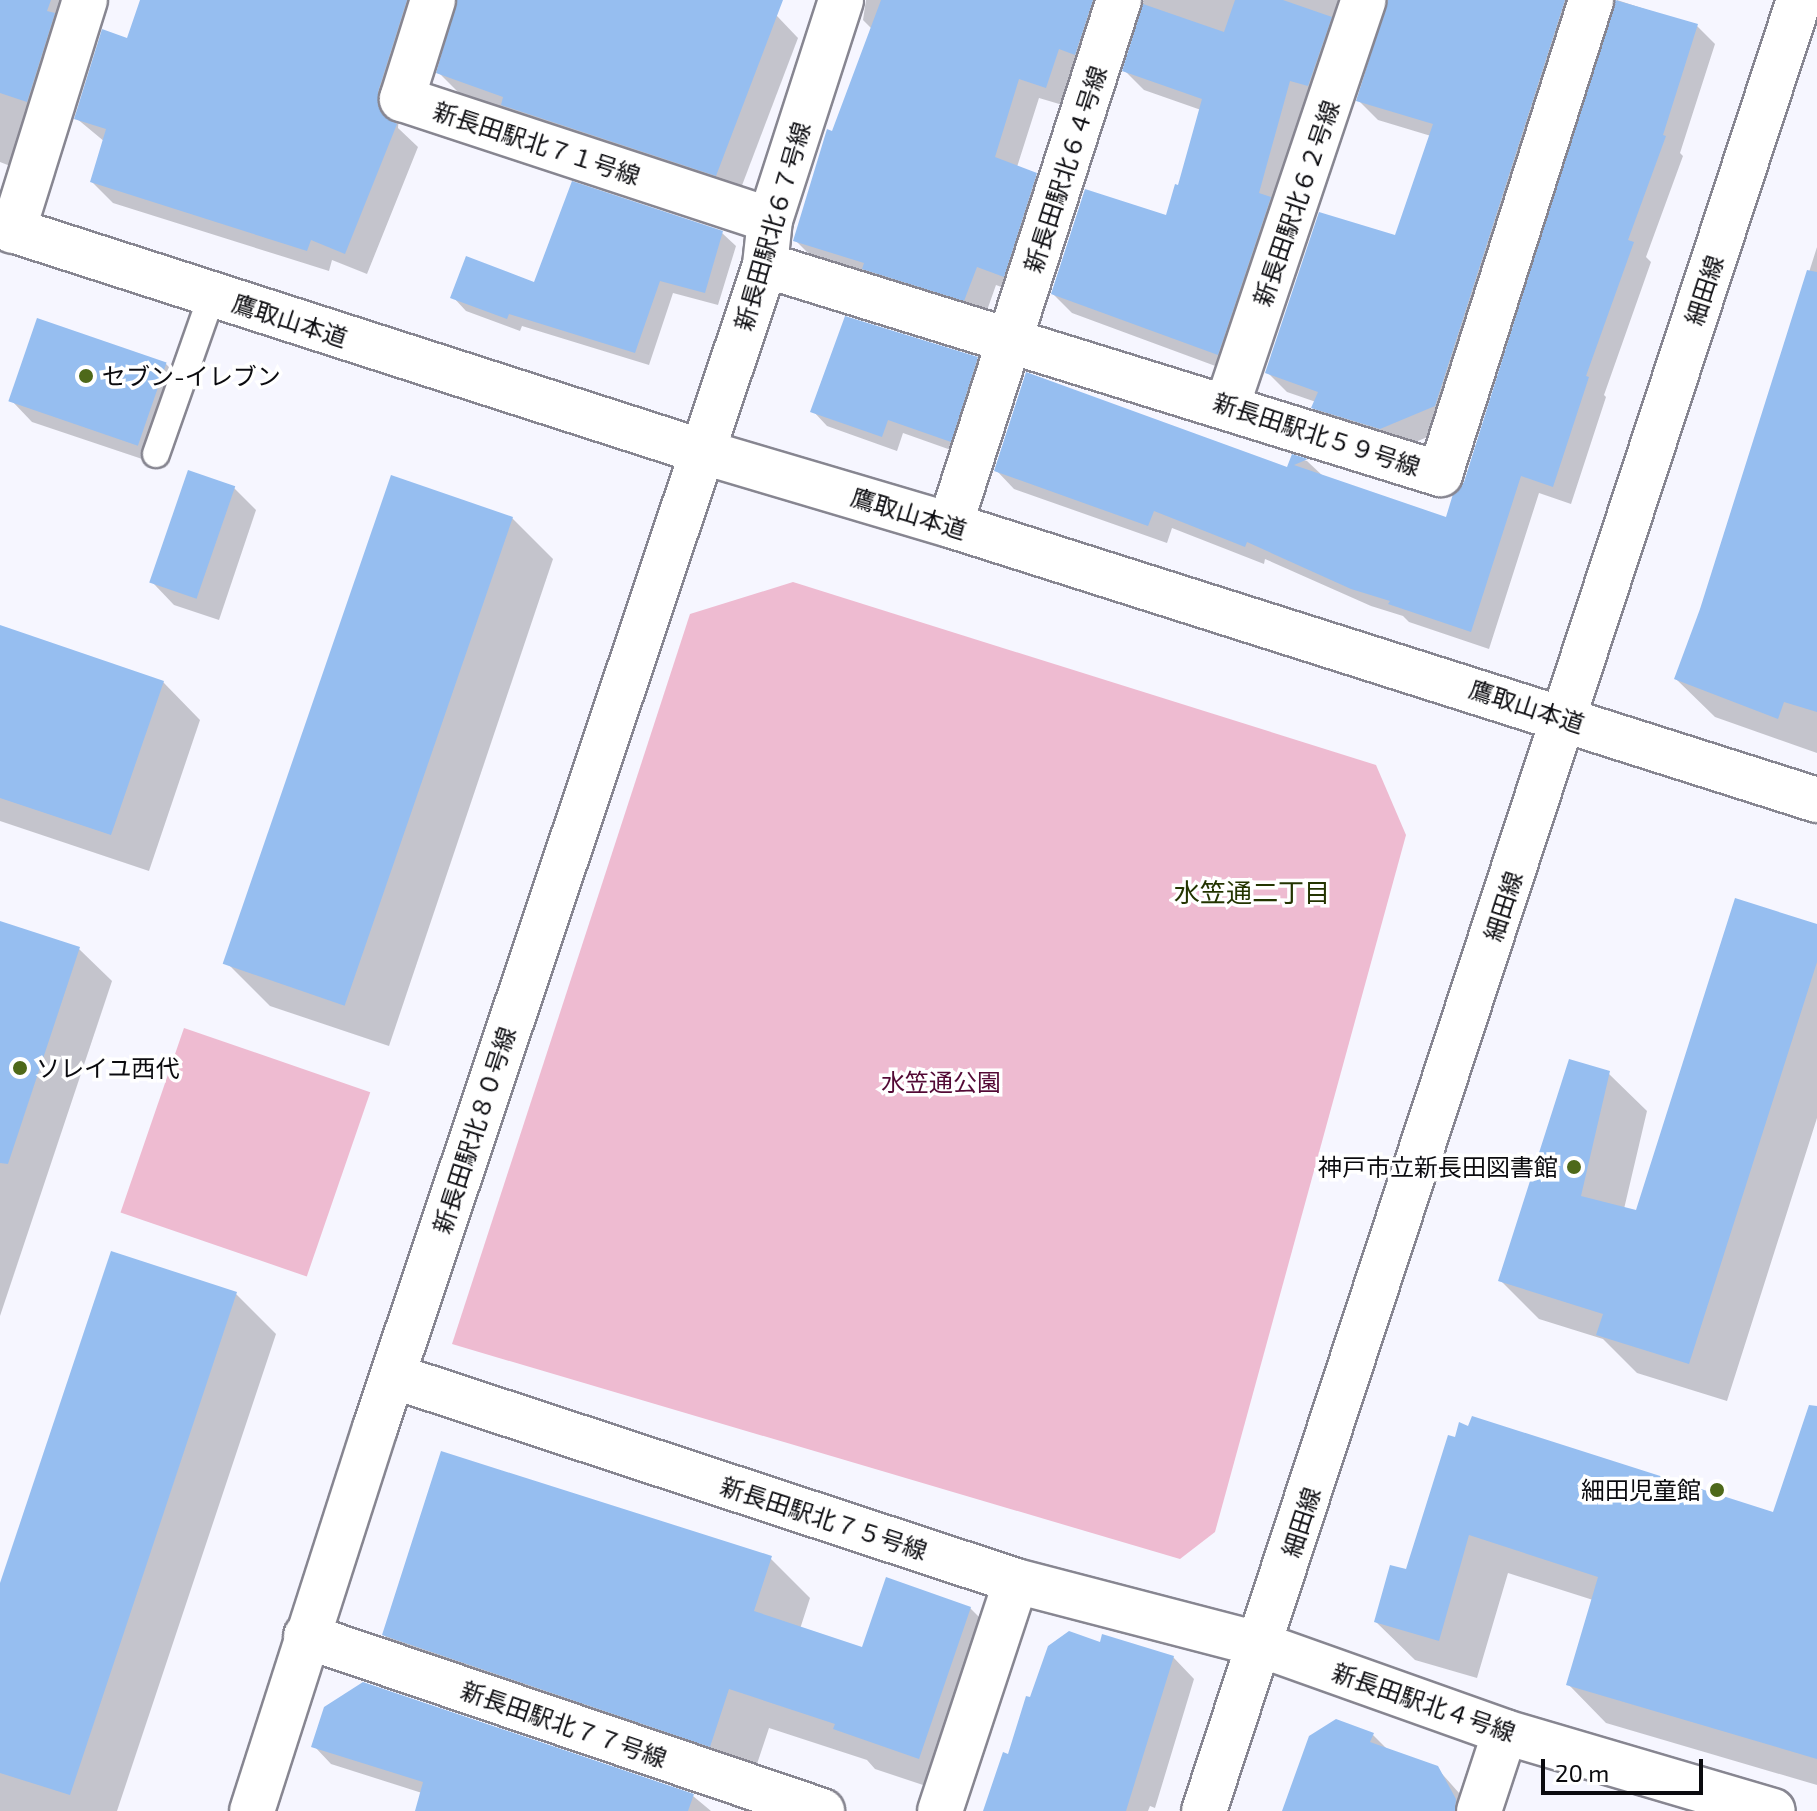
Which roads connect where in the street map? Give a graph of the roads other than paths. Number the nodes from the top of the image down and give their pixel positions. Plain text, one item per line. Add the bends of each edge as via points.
1 (85, 0) edge
2 (433, 0) edge
3 (1119, 0) edge
4 (1364, 0) edge
5 (1591, 0) edge
6 (1799, 0) edge
7 (832, 3) edge
8 (770, 220) junction
9 (6, 229) edge
10 (765, 265) junction
11 (212, 295) junction
12 (1010, 339) junction
13 (1227, 406) junction
14 (700, 451) junction
15 (156, 454) dead end
16 (950, 525) junction
17 (1564, 718) junction
18 (1817, 800) edge
19 (393, 1376) junction
20 (1016, 1581) junction
21 (306, 1636) junction
22 (1261, 1645) junction
23 (1505, 1732) junction
24 (1694, 1800) edge
25 (252, 1811) edge
26 (822, 1811) edge
27 (940, 1811) edge
28 (1204, 1811) edge
29 (1479, 1811) edge
30 (1773, 1811) edge

1 - 9 street
2 - 8 street, 新長田駅北７１号線 via 402,99
3 - 12 street, 新長田駅北６４号線
4 - 13 street, 新長田駅北６２号線
5 - 13 street, 新長田駅北５９号線 via 1440,474
6 - 17 street, 細田線
7 - 8 street, 新長田駅北６７号線
8 - 10 street, 新長田駅北６７号線
9 - 11 street, 鷹取山本道
10 - 12 street, 新長田駅北５９号線
10 - 14 street, 新長田駅北６７号線
11 - 14 street, 鷹取山本道
11 - 15 lane
12 - 13 street, 新長田駅北５９号線
12 - 16 street, 新長田駅北６４号線
14 - 16 street, 鷹取山本道
14 - 19 street, 新長田駅北８０号線
16 - 17 street, 鷹取山本道
17 - 18 street, 鷹取山本道
17 - 22 street, 細田線
19 - 20 street, 新長田駅北７５号線
19 - 21 street, 新長田駅北８０号線
20 - 22 street, 新長田駅北７５号線
20 - 27 street
21 - 25 street, 新長田駅北８０号線
21 - 26 street, 新長田駅北７７号線
22 - 23 street, 新長田駅北４号線
22 - 28 street, 細田線
23 - 24 street, 新長田駅北４号線
23 - 29 street
24 - 30 street, 新長田駅北４号線

